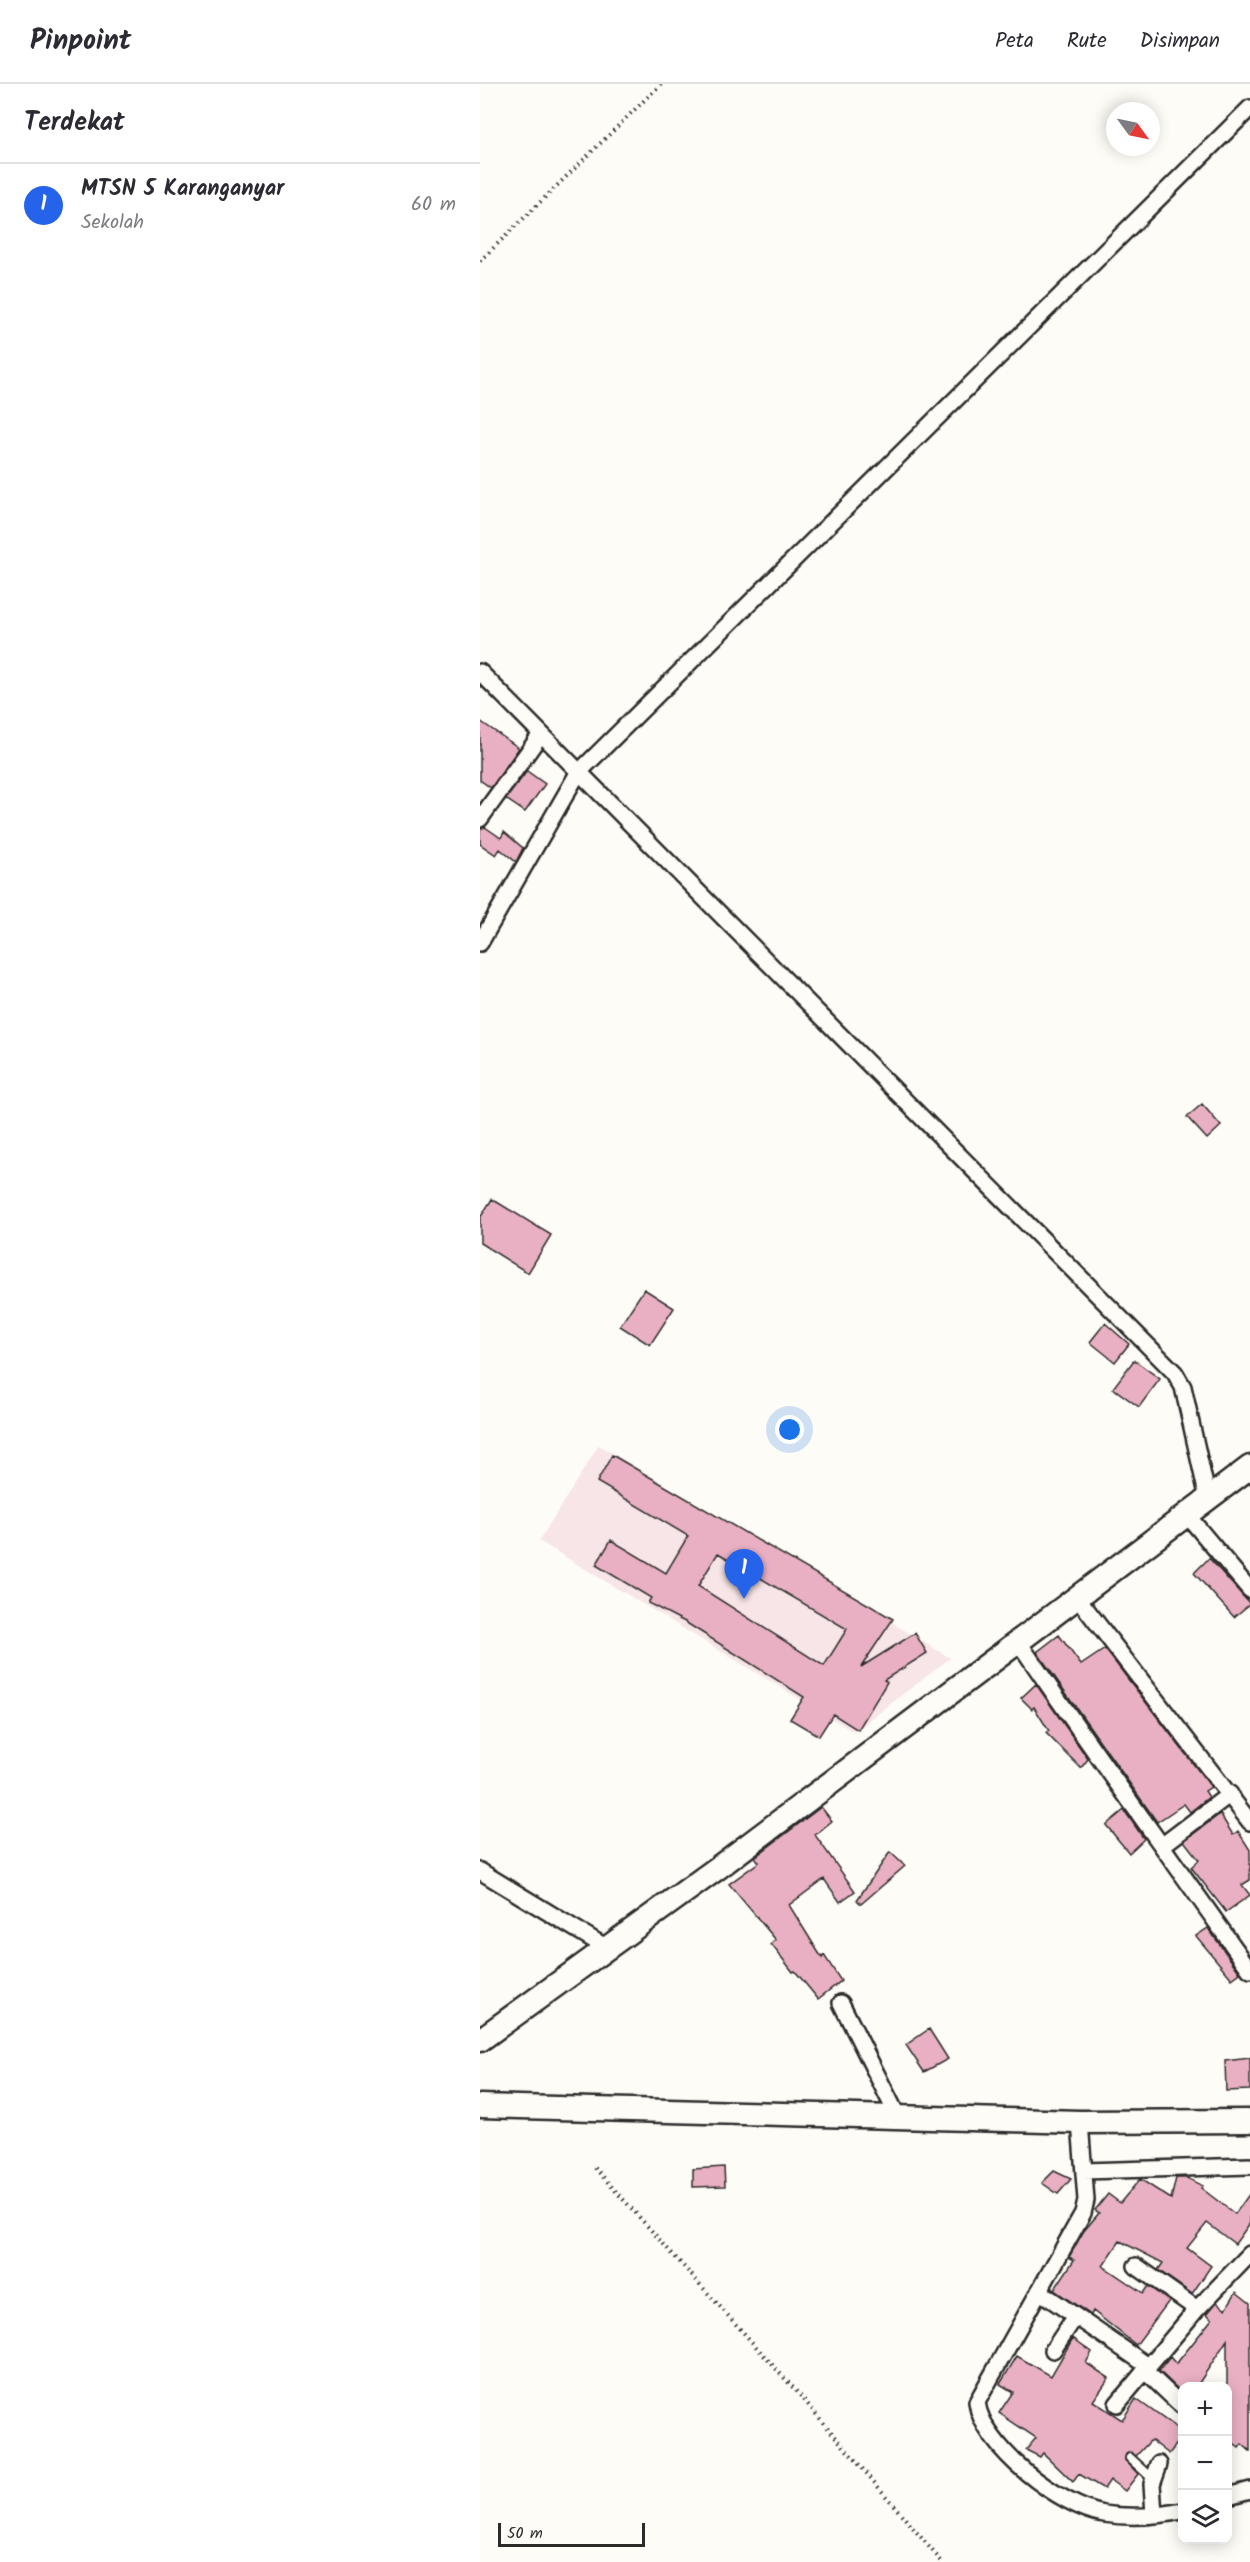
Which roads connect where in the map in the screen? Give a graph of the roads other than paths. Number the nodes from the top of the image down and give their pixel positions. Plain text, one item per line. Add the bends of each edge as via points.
1 (1250, 108) edge
2 (480, 672) edge
3 (541, 734) junction
4 (578, 772) junction
5 (480, 819) edge
6 (480, 943) edge
7 (1250, 1467) edge
8 (1208, 1499) junction
9 (1186, 1515) junction
10 (1250, 1590) edge
11 (1077, 1597) junction
12 (1018, 1641) junction
13 (1230, 1794) junction
14 (1250, 1822) edge
15 (1163, 1845) junction
16 (480, 1871) edge
17 (608, 1948) junction
18 (1250, 1970) edge
19 (841, 2003) dead end
20 (480, 2040) edge
21 (480, 2106) edge
22 (898, 2117) junction
23 (1250, 2121) edge
24 (1080, 2127) junction
25 (1250, 2166) edge
26 (1084, 2171) junction
27 (1250, 2254) edge
28 (1136, 2266) dead end
29 (1039, 2291) junction
30 (1197, 2309) junction
31 (1075, 2317) junction
32 (1053, 2350) dead end
33 (1146, 2368) junction
34 (1178, 2402) edge
35 (1117, 2404) dead end
36 (1130, 2458) dead end
37 (1156, 2471) joint
38 (1250, 2490) edge
39 (1232, 2495) edge
40 (1178, 2512) edge
41 (1154, 2515) junction

1 - 4 street
2 - 3 street
3 - 4 street
3 - 5 street
4 - 6 street
4 - 8 street via 1174,1373 1184,1387
7 - 8 main road
8 - 9 main road
9 - 10 street
9 - 11 main road
11 - 12 main road
11 - 13 street
12 - 15 street via 1090,1748
12 - 17 main road
13 - 14 street
13 - 15 street
15 - 18 street
16 - 17 street
17 - 20 main road
19 - 22 street
21 - 22 main road
22 - 24 main road
23 - 24 main road
24 - 26 street
25 - 26 street
26 - 29 street via 1083,2213
27 - 30 street
28 - 30 street
29 - 31 street
29 - 41 street via 977,2402 978,2416 1016,2462 1054,2494 1102,2514
30 - 33 street
31 - 32 street
31 - 33 street
33 - 34 street
33 - 35 street
36 - 37 lane
37 - 41 street
38 - 39 street
40 - 41 street

